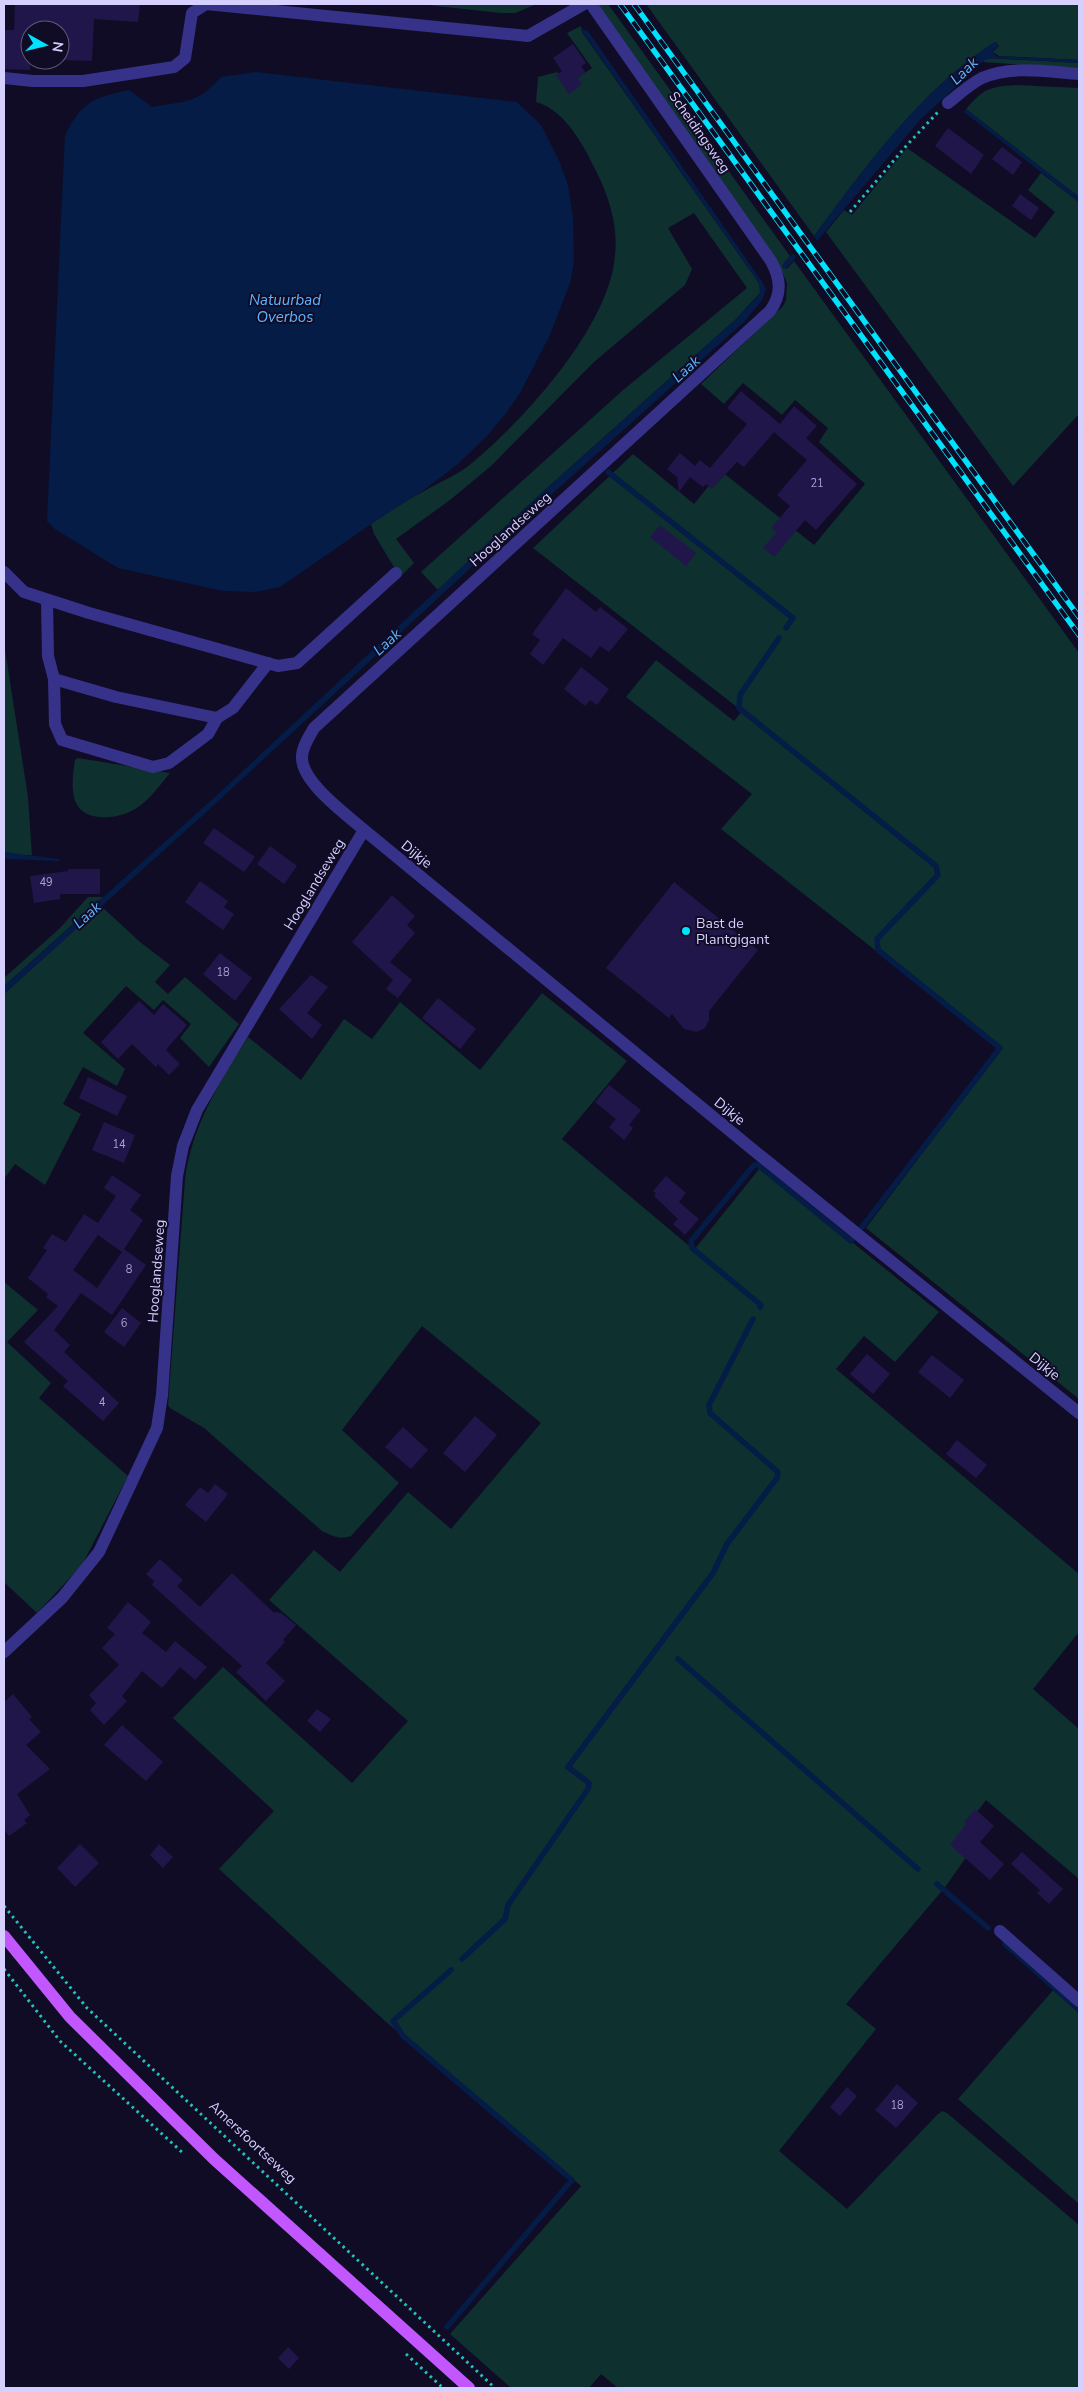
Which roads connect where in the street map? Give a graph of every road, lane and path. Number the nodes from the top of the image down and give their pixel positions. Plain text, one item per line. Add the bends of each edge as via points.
1 (584, 4) edge
2 (592, 4) edge
3 (1079, 74) edge
4 (4, 78) edge
5 (948, 103) joint
6 (850, 212) dead end
7 (779, 280) joint
8 (4, 572) edge
9 (396, 573) dead end
10 (47, 600) junction
11 (268, 663) junction
12 (54, 679) junction
13 (217, 718) junction
14 (364, 830) junction
15 (1079, 1412) edge
16 (4, 1652) edge
17 (4, 1906) edge
18 (1000, 1931) dead end
19 (4, 1936) edge
20 (1079, 2000) edge
21 (469, 2388) edge
22 (495, 2388) edge

1 - 4 street via 528,36 206,4 192,12 184,58 174,66 82,81
2 - 7 street, Scheidingsweg via 771,261
3 - 5 street via 1029,71 996,74 982,78
5 - 6 path
7 - 14 street, Hooglandseweg via 778,296 770,311 314,728 302,756 305,770 314,785
8 - 10 street via 24,592
9 - 11 street via 297,663 278,666
10 - 11 street
10 - 12 street via 48,656
11 - 13 street via 233,708
12 - 13 street via 116,697
12 - 13 street via 55,724 62,740 153,767 169,762 208,734
14 - 15 street, Dijkje via 762,1158
14 - 16 street, Hooglandseweg via 215,1078 189,1129 177,1176 162,1395 157,1428 144,1459 99,1552 62,1598
17 - 22 path, Amersfoortseweg via 87,2008
18 - 20 street
19 - 21 main road via 70,2017 214,2159

